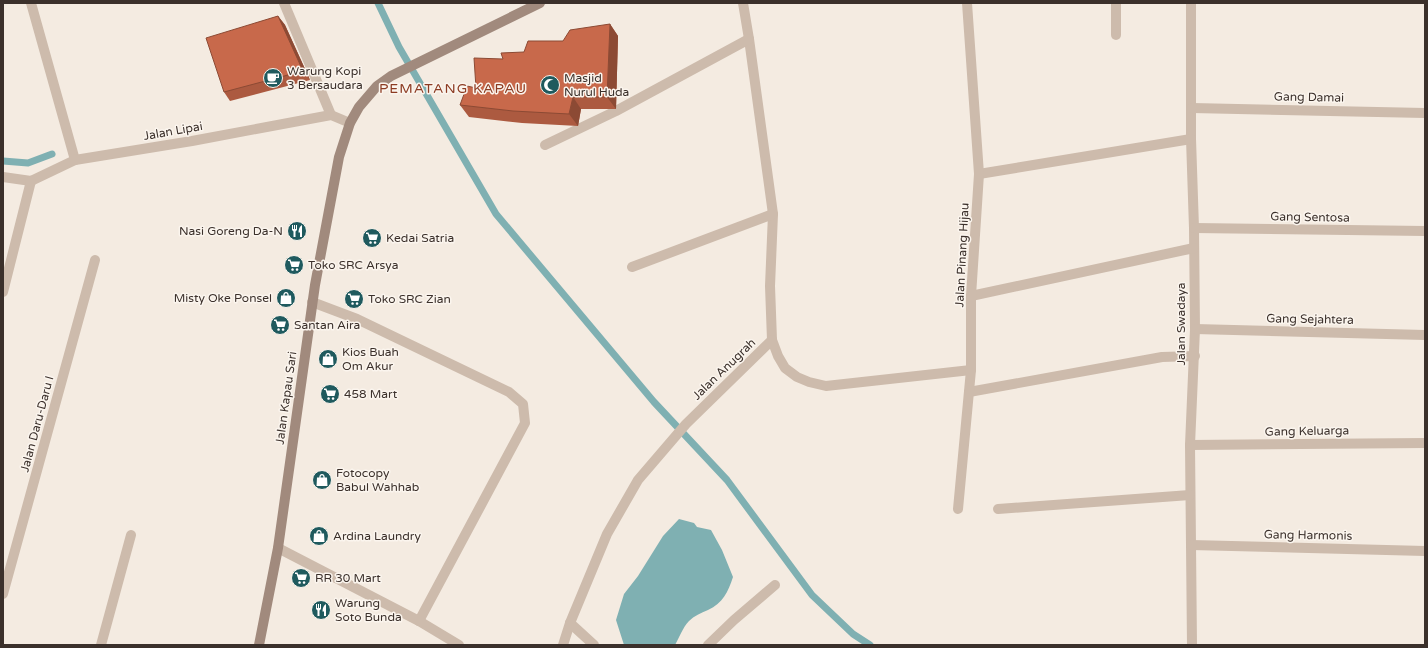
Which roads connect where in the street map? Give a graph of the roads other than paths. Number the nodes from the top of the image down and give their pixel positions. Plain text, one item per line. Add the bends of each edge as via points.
1 (31, 3) edge
2 (284, 3) edge
3 (540, 3) edge
4 (743, 3) edge
5 (967, 3) edge
6 (1116, 3) edge
7 (1191, 3) edge
8 (1116, 35) dead end
9 (749, 39) junction
10 (1192, 108) junction
11 (1425, 112) edge
12 (330, 115) junction
13 (350, 123) junction
14 (1191, 138) junction
15 (545, 145) dead end
16 (75, 160) junction
17 (979, 174) junction
18 (3, 177) edge
19 (31, 182) junction
20 (772, 214) junction
21 (1194, 228) junction
22 (1425, 232) edge
23 (1194, 248) junction
24 (95, 260) dead end
25 (632, 267) dead end
26 (3, 292) edge
27 (971, 296) junction
28 (312, 302) junction
29 (1195, 330) junction
30 (1425, 334) edge
31 (772, 340) junction
32 (1195, 356) junction
33 (971, 370) junction
34 (968, 392) junction
35 (1425, 443) edge
36 (1190, 445) junction
37 (1190, 495) junction
38 (958, 509) dead end
39 (998, 509) dead end
40 (131, 535) dead end
41 (1191, 545) junction
42 (278, 548) junction
43 (1425, 551) edge
44 (775, 585) dead end
45 (3, 594) edge
46 (419, 621) junction
47 (570, 623) junction
48 (101, 645) edge
49 (259, 645) edge
50 (459, 645) edge
51 (563, 645) edge
52 (594, 645) edge
53 (708, 645) edge
54 (1192, 645) edge

1 - 16 street
2 - 12 street
3 - 13 main road, Jalan Kapau Sari via 391,76 369,95
4 - 9 street, Jalan Anugrah
5 - 17 street, Jalan Pinang Hijau
6 - 8 street
7 - 10 street, Jalan Swadaya
9 - 15 street via 616,111
9 - 20 street, Jalan Anugrah
10 - 11 street, Gang Damai
10 - 14 street, Jalan Swadaya
12 - 13 street
12 - 16 street, Jalan Lipai
13 - 28 main road, Jalan Kapau Sari via 339,157
14 - 17 street
14 - 21 street, Jalan Swadaya
16 - 19 street, Jalan Lipai
17 - 27 street, Jalan Pinang Hijau
18 - 19 street
19 - 26 street
20 - 25 street
20 - 31 street, Jalan Anugrah
21 - 22 street, Gang Sentosa
21 - 23 street, Jalan Swadaya
23 - 27 street
23 - 29 street, Jalan Swadaya
24 - 45 street, Jalan Daru-Daru I
27 - 33 street, Jalan Pinang Hijau
28 - 42 main road, Jalan Kapau Sari
28 - 46 street via 357,320 509,392 523,404 525,423
29 - 30 street, Gang Sejahtera
29 - 32 street, Jalan Swadaya
31 - 33 street via 785,368 797,377 826,386
31 - 47 street, Jalan Anugrah via 686,424 638,480 607,534
32 - 34 street via 1162,357
32 - 36 street, Jalan Swadaya
33 - 34 street, Jalan Pinang Hijau
34 - 38 street, Jalan Pinang Hijau
35 - 36 street, Gang Keluarga
36 - 37 street, Jalan Swadaya
37 - 39 street
37 - 41 street, Jalan Swadaya
40 - 48 street
41 - 43 street, Gang Harmonis
41 - 54 street, Jalan Swadaya
42 - 46 street
42 - 49 main road, Jalan Kapau Sari
44 - 53 street
46 - 50 street
47 - 51 street, Jalan Anugrah
47 - 52 street

